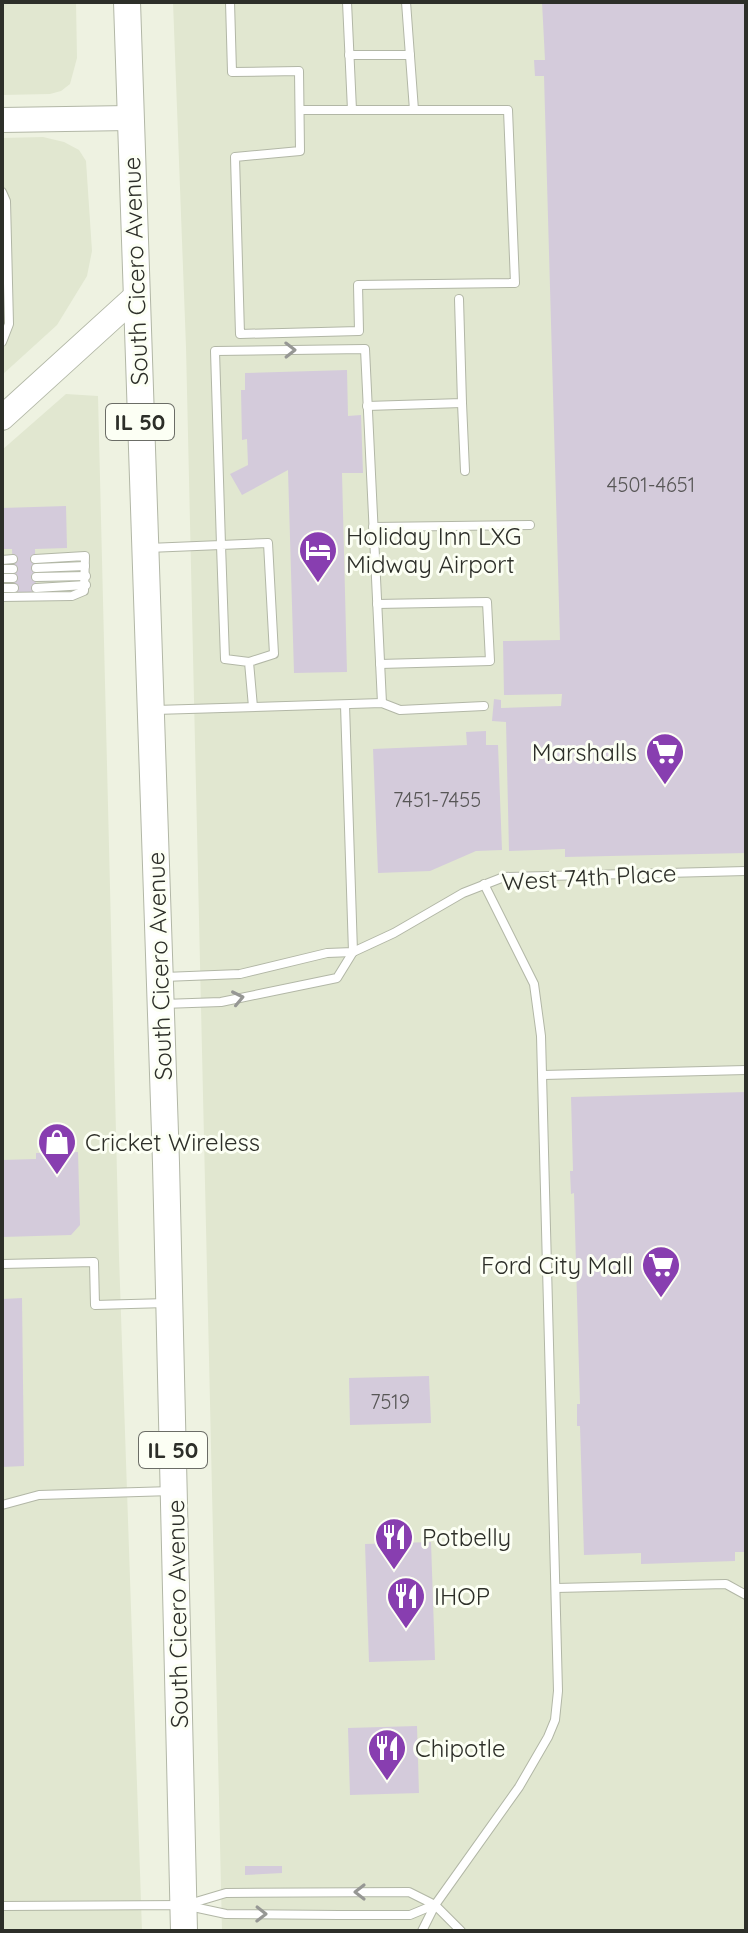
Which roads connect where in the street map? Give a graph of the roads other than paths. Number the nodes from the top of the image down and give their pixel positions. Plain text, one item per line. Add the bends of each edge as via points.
1 (127, 2) edge
2 (230, 2) edge
3 (347, 2) edge
4 (406, 2) edge
5 (349, 55) junction
6 (410, 55) junction
7 (301, 110) junction
8 (352, 110) junction
9 (414, 110) junction
10 (129, 118) junction
11 (2, 120) edge
12 (2, 192) edge
13 (135, 297) junction
14 (459, 299) dead end
15 (2, 342) edge
16 (462, 403) junction
17 (367, 406) junction
18 (2, 418) edge
19 (465, 471) dead end
20 (530, 525) dead end
21 (373, 527) junction
22 (221, 545) junction
23 (144, 548) junction
24 (2, 560) edge
25 (2, 569) edge
26 (13, 569) junction
27 (85, 571) junction
28 (2, 578) edge
29 (2, 588) edge
30 (14, 588) dead end
31 (36, 588) dead end
32 (2, 597) edge
33 (377, 604) junction
34 (249, 662) junction
35 (380, 664) junction
36 (382, 703) junction
37 (345, 705) junction
38 (484, 706) dead end
39 (253, 707) junction
40 (150, 710) junction
41 (746, 871) edge
42 (484, 884) junction
43 (353, 952) junction
44 (159, 977) junction
45 (160, 1004) junction
46 (746, 1070) edge
47 (543, 1075) junction
48 (2, 1264) edge
49 (169, 1303) junction
50 (174, 1491) junction
51 (2, 1505) edge
52 (556, 1588) junction
53 (746, 1595) edge
54 (435, 1905) junction
55 (2, 1906) edge
56 (184, 1918) edge
57 (422, 1931) edge
58 (461, 1931) edge

1 - 10 main road, South Cicero Avenue / IL 50
2 - 7 lane via 232,72 299,71
3 - 5 lane
4 - 6 lane
5 - 6 lane
5 - 8 lane
6 - 9 lane
7 - 8 lane
7 - 9 lane via 300,151 235,157 240,334 359,331 358,285 515,283 508,110
8 - 9 lane
10 - 11 street
10 - 13 main road, South Cicero Avenue / IL 50
12 - 15 lane via 9,324
13 - 18 street
13 - 23 main road, South Cicero Avenue / IL 50
14 - 16 lane
16 - 17 lane
16 - 19 lane
17 - 21 lane
22 -> 17 lane via 215,351 365,349
20 - 21 lane
21 - 33 lane
22 - 23 lane
22 - 34 lane via 225,659
22 - 34 lane via 268,543 274,654
23 - 40 main road, South Cicero Avenue / IL 50
24 - 26 lane
25 - 26 lane
26 - 28 lane
27 - 27 lane via 36,568
27 - 31 lane
27 - 32 lane via 79,595
29 - 30 lane
33 - 35 lane
33 - 35 lane via 487,602 490,661
34 - 39 lane
35 - 36 lane
36 - 37 lane
36 - 38 lane via 400,710
37 - 39 lane
37 - 43 lane
39 - 40 lane
40 - 44 main road, South Cicero Avenue / IL 50
41 - 42 lane, West 74th Place via 504,877
42 - 43 lane, West 74th Place
42 - 47 lane via 534,984
43 - 44 lane, West 74th Place via 240,974
45 -> 43 lane, West 74th Place via 221,1002 337,978
44 - 45 main road, South Cicero Avenue / IL 50
45 - 49 main road, South Cicero Avenue / IL 50
46 - 47 lane
47 - 52 lane
48 - 49 lane via 94,1262 95,1305
49 - 50 main road, South Cicero Avenue / IL 50
50 - 51 lane via 39,1495
50 - 56 main road, South Cicero Avenue / IL 50
52 - 53 lane via 726,1584
52 - 54 lane via 555,1720 519,1787
56 -> 54 lane via 410,1915
54 -> 56 lane via 409,1892 226,1893
54 - 57 lane
54 - 58 lane
55 - 56 lane

